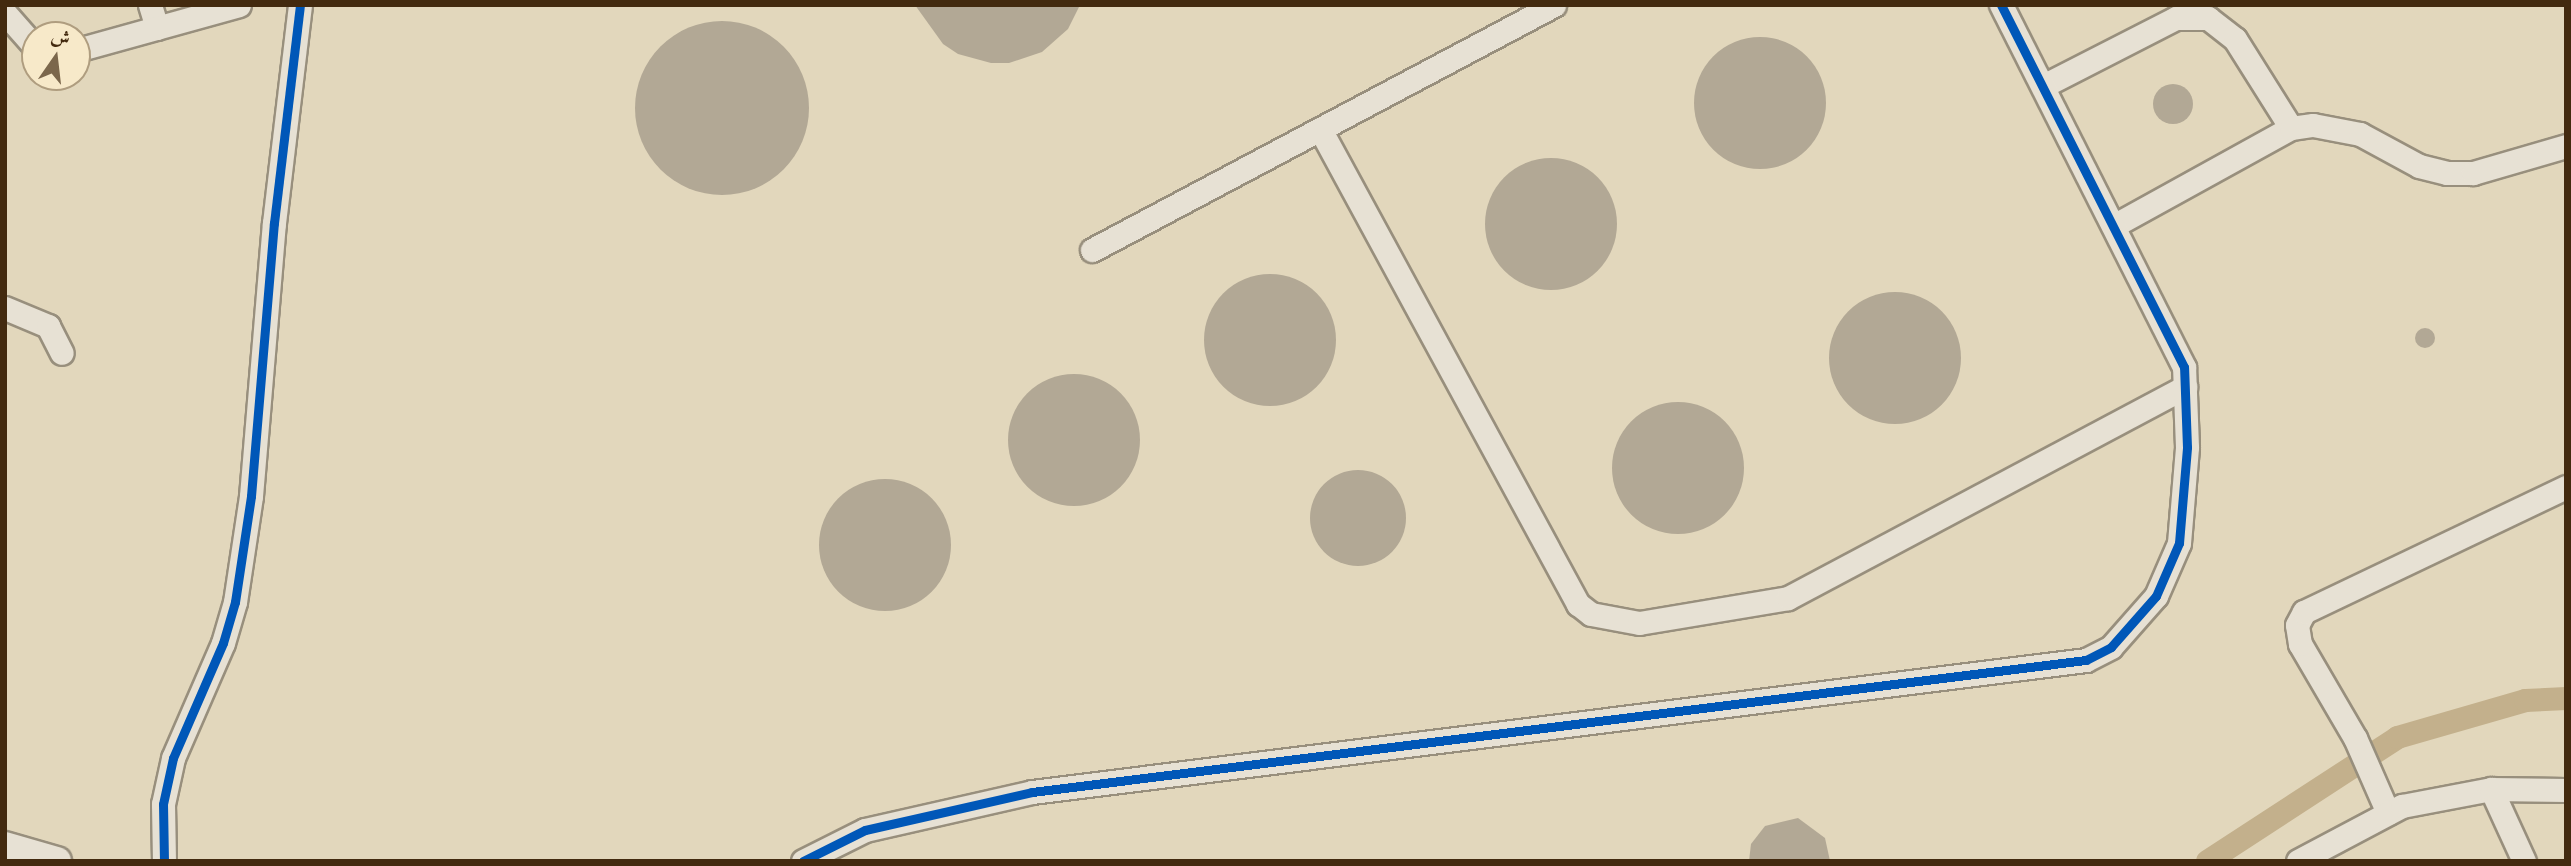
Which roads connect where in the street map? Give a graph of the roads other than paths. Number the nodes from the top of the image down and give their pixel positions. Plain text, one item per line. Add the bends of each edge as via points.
1 (150, 5) edge
2 (239, 5) edge
3 (300, 5) edge
4 (1554, 5) edge
5 (2001, 5) edge
6 (5, 13) edge
7 (157, 28) junction
8 (21, 31) edge
9 (91, 46) edge
10 (2043, 86) junction
11 (2291, 128) junction
12 (1320, 129) junction
13 (2566, 146) edge
14 (2115, 225) junction
15 (1092, 250) dead end
16 (5, 308) edge
17 (62, 353) dead end
18 (2185, 387) junction
19 (2566, 486) edge
20 (2490, 789) junction
21 (2566, 790) edge
22 (2385, 808) junction
23 (5, 846) edge
24 (57, 861) edge
25 (164, 861) edge
26 (803, 861) edge
27 (2298, 861) edge
28 (2524, 861) edge

1 - 7 street
2 - 7 street
3 - 25 street via 235,602 223,643 173,758 163,804
4 - 12 street
5 - 10 street
6 - 8 street
7 - 9 street
10 - 11 street via 2176,18 2208,18 2224,26 2235,39
10 - 14 street
11 - 13 street via 2313,125 2360,134 2419,166 2447,173 2473,173
11 - 14 street
12 - 15 street
12 - 18 street via 1578,604 1591,614 1639,624 1788,598
14 - 18 street via 2173,340 2184,367
16 - 17 street via 48,326
18 - 26 street via 2187,447 2179,543 2156,597 2131,629 2086,660 1032,792 865,830
19 - 22 street via 2304,612 2297,625 2300,644 2355,738
20 - 21 street
20 - 22 street
20 - 28 street
22 - 27 street
23 - 24 street

